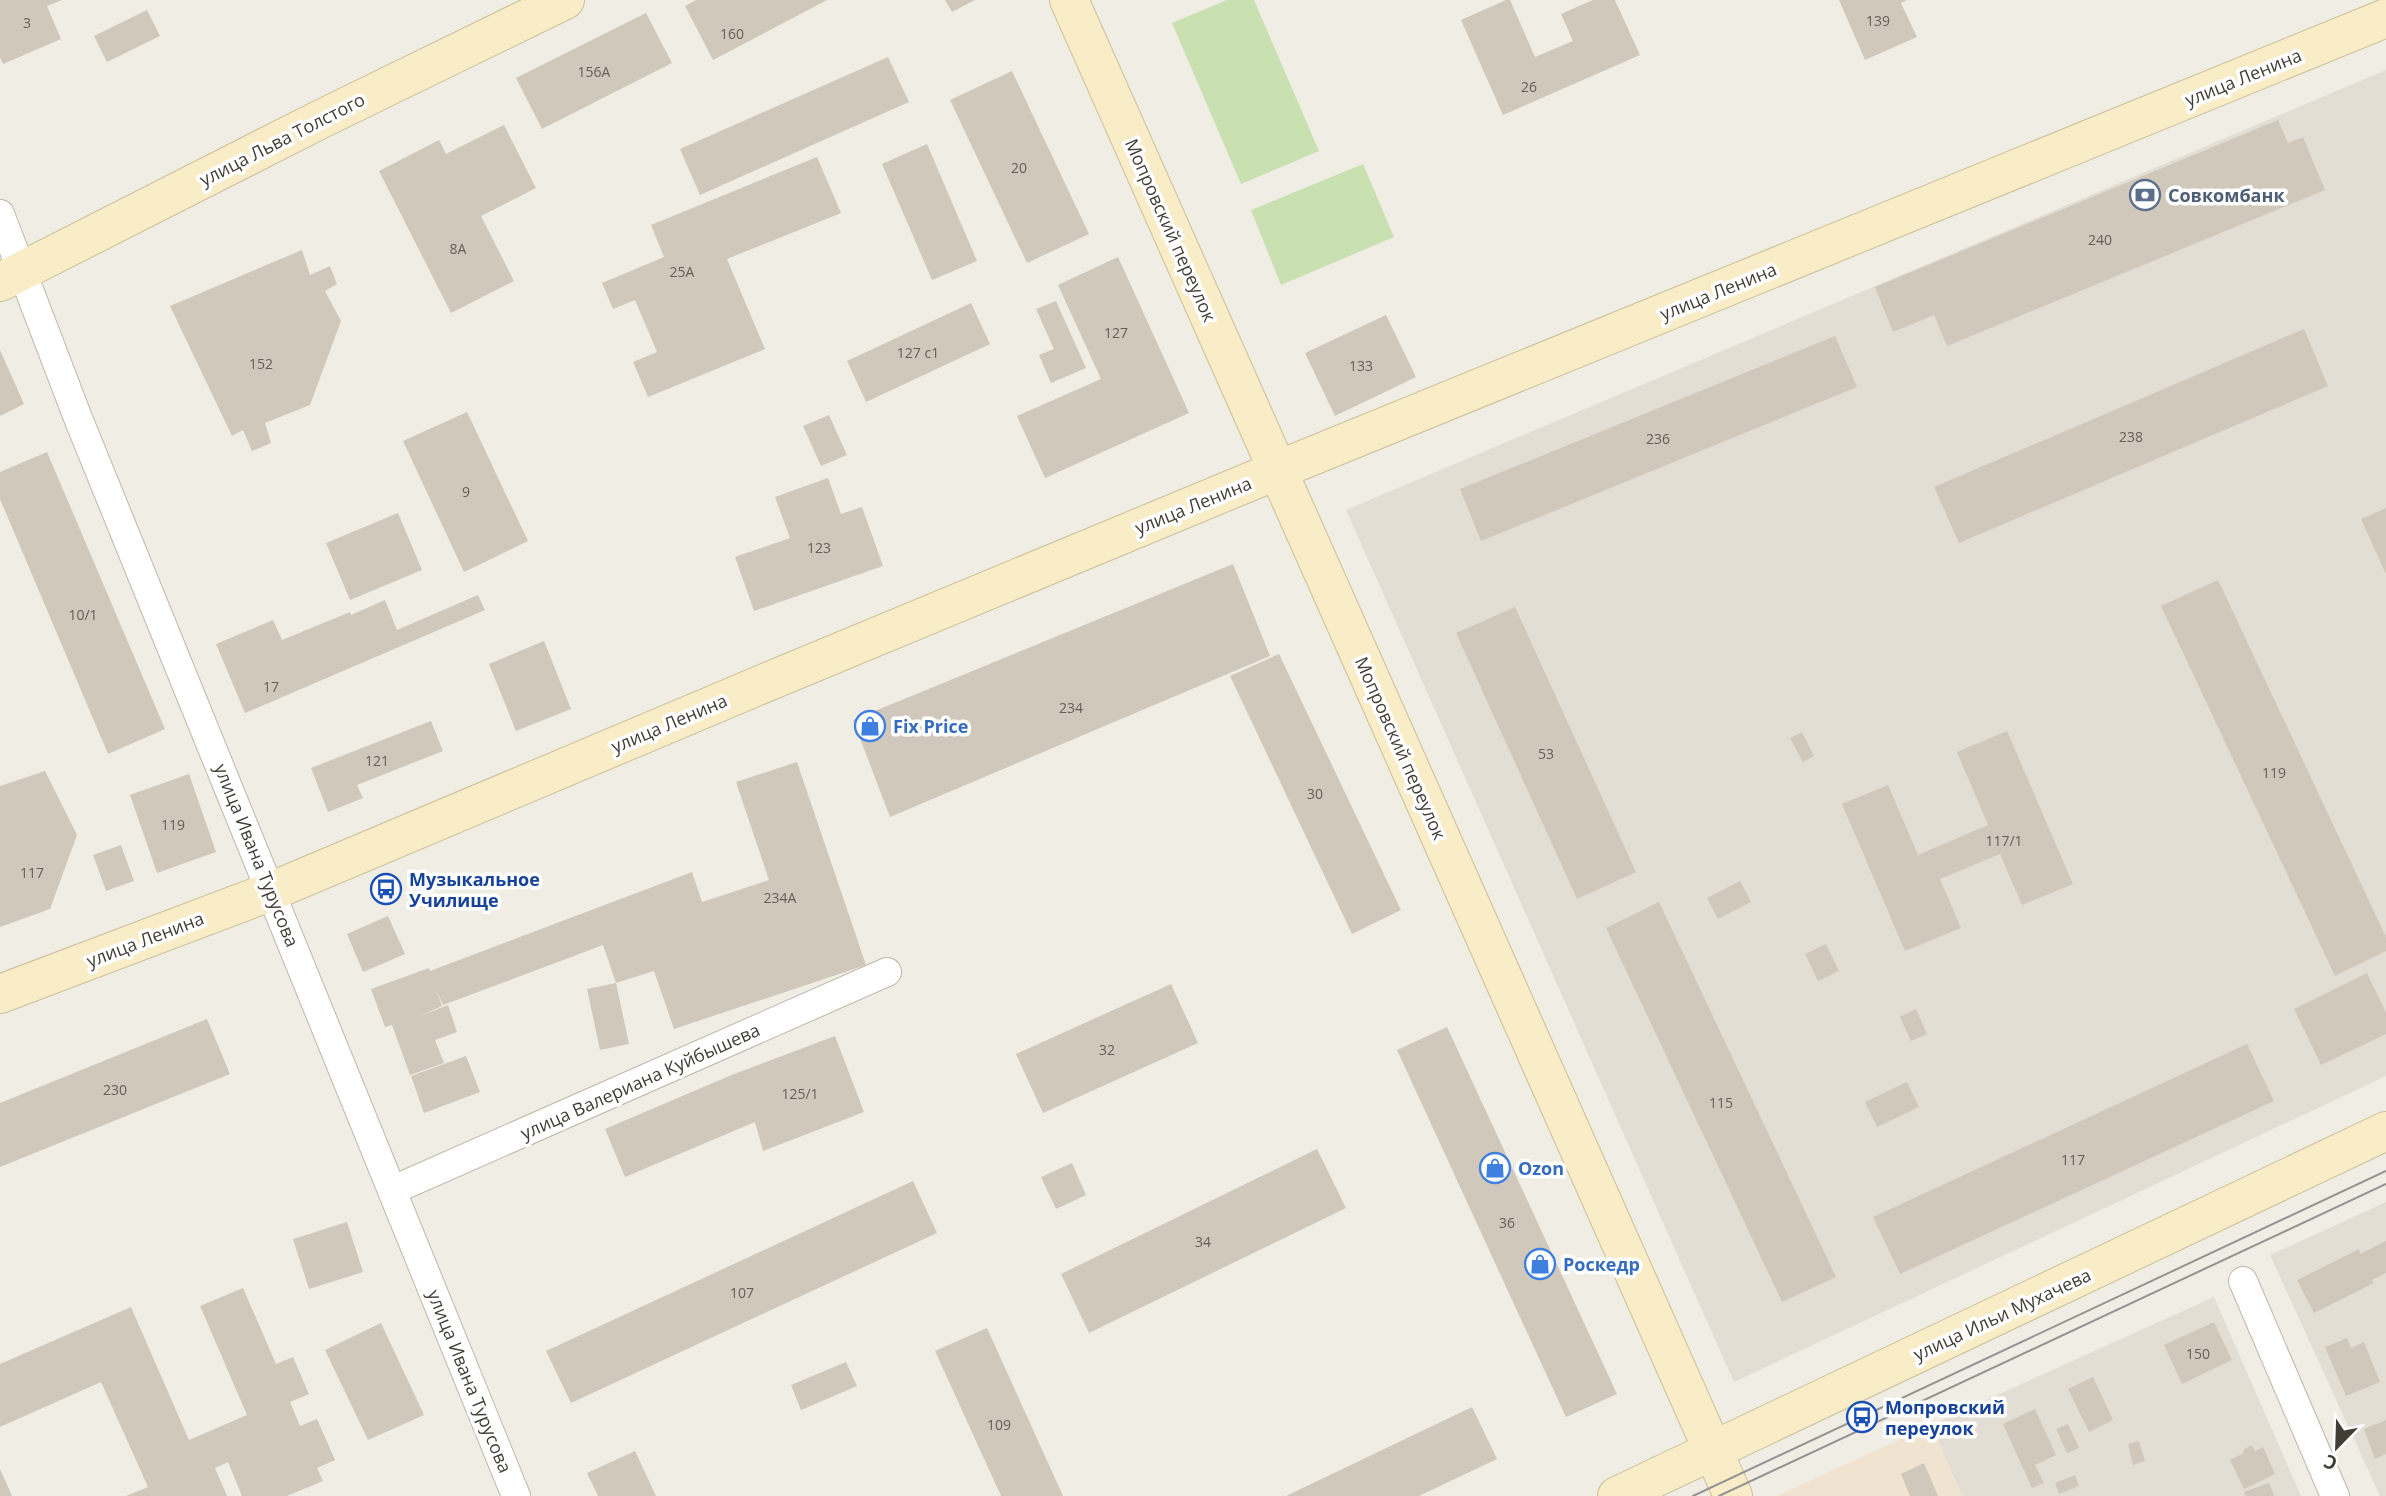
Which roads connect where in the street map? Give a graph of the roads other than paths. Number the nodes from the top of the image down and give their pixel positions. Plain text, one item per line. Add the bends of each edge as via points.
1 (565, 0) edge
2 (1069, 0) edge
3 (2386, 18) edge
4 (0, 214) edge
5 (11, 277) edge
6 (1278, 470) junction
7 (272, 891) junction
8 (887, 972) dead end
9 (0, 994) edge
10 (2386, 1131) edge
11 (393, 1190) junction
12 (2243, 1281) dead end
13 (1713, 1451) junction
14 (516, 1496) edge
15 (1617, 1496) edge
16 (1733, 1496) edge
17 (2335, 1496) edge

1 - 5 street, улица Льва Толстого
2 - 6 street, Мопровский переулок
3 - 6 street, улица Ленина
4 - 5 street, улица Ивана Турусова
5 - 7 street, улица Ивана Турусова via 78,418
6 - 7 street, улица Ленина
6 - 13 street, Мопровский переулок
7 - 9 street, улица Ленина
7 - 11 street, улица Ивана Турусова
8 - 11 street, улица Валериана Куйбышева
10 - 13 street, улица Ильи Мухачева
11 - 14 street, улица Ивана Турусова
12 - 17 street
13 - 15 street, улица Ильи Мухачева
13 - 16 street, Мопровский переулок

